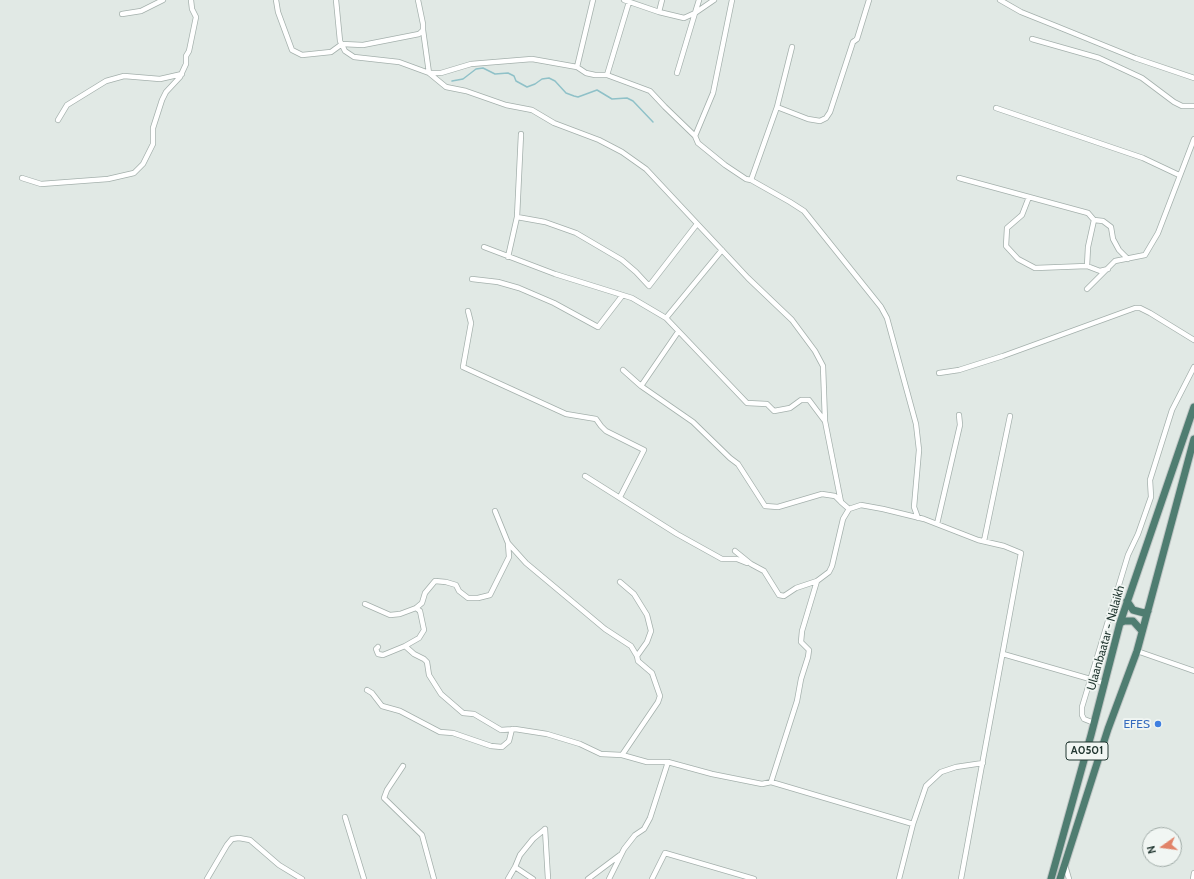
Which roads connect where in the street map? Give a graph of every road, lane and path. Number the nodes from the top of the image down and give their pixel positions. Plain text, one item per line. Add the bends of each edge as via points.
1 (163, 0) edge
2 (191, 0) edge
3 (276, 0) edge
4 (336, 0) edge
5 (418, 0) edge
6 (593, 0) edge
7 (662, 0) edge
8 (699, 0) edge
9 (714, 0) edge
10 (732, 0) edge
11 (869, 0) edge
12 (1000, 0) edge
13 (627, 1) edge
14 (659, 12) junction
15 (695, 13) junction
16 (122, 14) dead end
17 (423, 30) junction
18 (1032, 39) dead end
19 (342, 44) junction
20 (792, 47) dead end
21 (576, 67) junction
22 (429, 73) junction
23 (677, 73) dead end
24 (182, 74) junction
25 (606, 75) junction
26 (1194, 78) edge
27 (1194, 106) edge
28 (777, 107) junction
29 (996, 108) dead end
30 (58, 120) dead end
31 (521, 134) dead end
32 (695, 136) junction
33 (1194, 139) edge
34 (1179, 175) junction
35 (22, 178) dead end
36 (959, 178) dead end
37 (751, 180) junction
38 (1029, 197) junction
39 (517, 217) junction
40 (1094, 220) junction
41 (697, 224) junction
42 (484, 247) dead end
43 (722, 250) junction
44 (508, 257) junction
45 (1128, 259) junction
46 (1087, 266) junction
47 (1108, 269) junction
48 (472, 279) dead end
49 (1087, 289) dead end
50 (622, 296) junction
51 (468, 311) dead end
52 (666, 318) junction
53 (678, 332) junction
54 (1194, 340) edge
55 (1194, 367) edge
56 (622, 370) dead end
57 (939, 373) dead end
58 (641, 386) junction
59 (1194, 407) edge
60 (959, 415) dead end
61 (1010, 416) dead end
62 (825, 421) junction
63 (1194, 439) edge
64 (585, 476) dead end
65 (620, 497) junction
66 (841, 502) junction
67 (849, 509) junction
68 (495, 511) dead end
69 (918, 518) junction
70 (937, 524) junction
71 (984, 541) junction
72 (508, 542) junction
73 (735, 551) dead end
74 (751, 564) junction
75 (817, 581) junction
76 (620, 582) dead end
77 (1127, 601) junction
78 (365, 604) dead end
79 (416, 608) junction
80 (1148, 611) junction
81 (1120, 623) junction
82 (1142, 631) junction
83 (405, 646) junction
84 (378, 647) dead end
85 (1137, 652) junction
86 (1003, 654) junction
87 (637, 656) junction
88 (1194, 671) edge
89 (1090, 678) junction
90 (1104, 683) junction
91 (367, 690) dead end
92 (1094, 723) junction
93 (512, 729) junction
94 (622, 755) junction
95 (668, 762) junction
96 (983, 763) junction
97 (403, 766) dead end
98 (771, 782) junction
99 (345, 817) dead end
100 (913, 824) junction
101 (621, 854) junction
102 (1064, 864) junction
103 (515, 867) junction
104 (1194, 873) edge
105 (207, 879) edge
106 (302, 879) edge
107 (364, 879) edge
108 (434, 879) edge
109 (508, 879) edge
110 (533, 879) edge
111 (548, 879) edge
112 (588, 879) edge
113 (609, 879) edge
114 (652, 879) edge
115 (754, 879) edge
116 (898, 879) edge
117 (961, 879) edge
118 (1051, 879) edge
119 (1060, 879) edge
120 (1069, 879) edge
121 (1193, 879) edge

1 - 16 street via 141,11
2 - 24 street via 196,17 190,51 186,56
3 - 19 street via 292,50 297,54 331,52
4 - 19 street
5 - 17 street
6 - 21 street
7 - 14 street
8 - 15 street
9 - 15 street
10 - 32 street via 713,93
11 - 28 street via 833,106 826,118 820,121 808,119
12 - 26 street via 1049,24
13 - 14 street
13 - 25 street
14 - 15 street via 684,18
15 - 23 street
17 - 19 street via 412,36 363,45
17 - 22 street
18 - 27 street via 1099,58 1142,78 1182,106
19 - 22 street via 345,51 354,56 399,62
20 - 28 street
21 - 22 street via 532,59 471,64 442,73
21 - 25 street via 586,73
22 - 41 street via 446,87 532,110 554,123 599,140 622,152 646,170
24 - 30 street via 160,79 124,76 106,81 67,105
24 - 35 street via 162,100 154,122 153,144 148,157 134,172 108,179 41,184
25 - 32 street via 650,91
28 - 37 street
29 - 34 street via 1143,158
31 - 39 street
32 - 37 street via 698,143 725,165
33 - 34 street
34 - 45 street via 1155,238 1145,255
36 - 38 street
37 - 69 street via 804,211 881,307 887,318 916,424 919,450 914,507
38 - 40 street via 1074,208 1088,213
38 - 46 street via 1022,215 1006,228 1006,246 1018,259 1035,268
39 - 41 street via 545,222 576,233 622,260 649,286
39 - 44 street
40 - 45 street via 1103,221 1111,226 1119,250
40 - 46 street
41 - 43 street
42 - 44 street
43 - 52 street
43 - 62 street via 792,320 815,351 823,366
44 - 50 street
45 - 47 street via 1115,261
46 - 47 street via 1100,271
47 - 49 street
48 - 50 street via 519,288 554,303 598,327
50 - 52 street via 632,298
51 - 65 street via 471,322 463,367 566,414 596,419 606,431 644,450
52 - 53 street
53 - 58 street
53 - 62 street via 747,403 767,404 774,411 790,408 801,400 809,400
54 - 57 street via 1150,313 1135,308 989,361
55 - 89 street via 1172,410 1150,480 1149,504 1128,555
56 - 58 street
58 - 66 street via 693,422 738,464 765,506 778,507 822,494 836,496
59 - 77 highway, Ulaanbaatar - Nalaikh / A0501
60 - 70 street via 960,425
61 - 71 street
62 - 66 street
63 - 80 highway, A0501
64 - 65 street
65 - 74 street via 677,534 722,559 737,559
66 - 67 street
67 - 69 street via 861,505
67 - 75 street via 843,519 832,566 829,572
68 - 72 street
69 - 70 street
70 - 71 street
71 - 86 street via 1021,553
72 - 79 street via 509,557 490,595 468,598 456,585 435,582 428,588 422,603
72 - 87 street via 542,577 605,629 631,646
73 - 74 street
74 - 75 street via 764,571 779,595 784,596 796,588
75 - 98 street via 802,631 801,642 810,650
76 - 87 street via 634,594 647,615 651,631
77 - 80 highway via 1132,610
77 - 81 highway, Ulaanbaatar - Nalaikh / A0501
78 - 79 street via 390,615
79 - 83 street via 420,611 424,630 419,638
80 - 82 highway, A0501
81 - 82 highway via 1133,621
81 - 90 highway, Ulaanbaatar - Nalaikh / A0501
82 - 85 highway, A0501
83 - 84 street via 383,655 378,654
83 - 93 street via 427,662 433,683 463,714 474,714 501,730
85 - 88 street
85 - 102 highway, A0501 via 1108,730
86 - 89 street
86 - 96 street
87 - 94 street via 638,661 652,673 660,696
89 - 90 street
89 - 92 street via 1081,711 1084,719
90 - 92 highway, Ulaanbaatar - Nalaikh / A0501
91 - 93 street via 382,706 400,711 440,732 453,733 491,746 502,746 509,742
92 - 118 highway, Ulaanbaatar - Nalaikh / A0501
93 - 94 street via 547,734 580,744 601,754
94 - 95 street via 647,762
95 - 98 street via 762,784
95 - 101 street via 650,818 644,829 635,835
96 - 100 street via 941,772 926,786
96 - 117 street
97 - 108 street via 384,798 422,835
98 - 100 street
99 - 107 street
100 - 116 street
101 - 112 street
101 - 113 street
102 - 119 highway, A0501
102 - 120 street
103 - 109 street
103 - 110 street
103 - 111 street via 520,855 545,829
104 - 121 street
105 - 106 street via 227,845 232,839 239,838 250,840 279,865
114 - 115 street via 665,853

